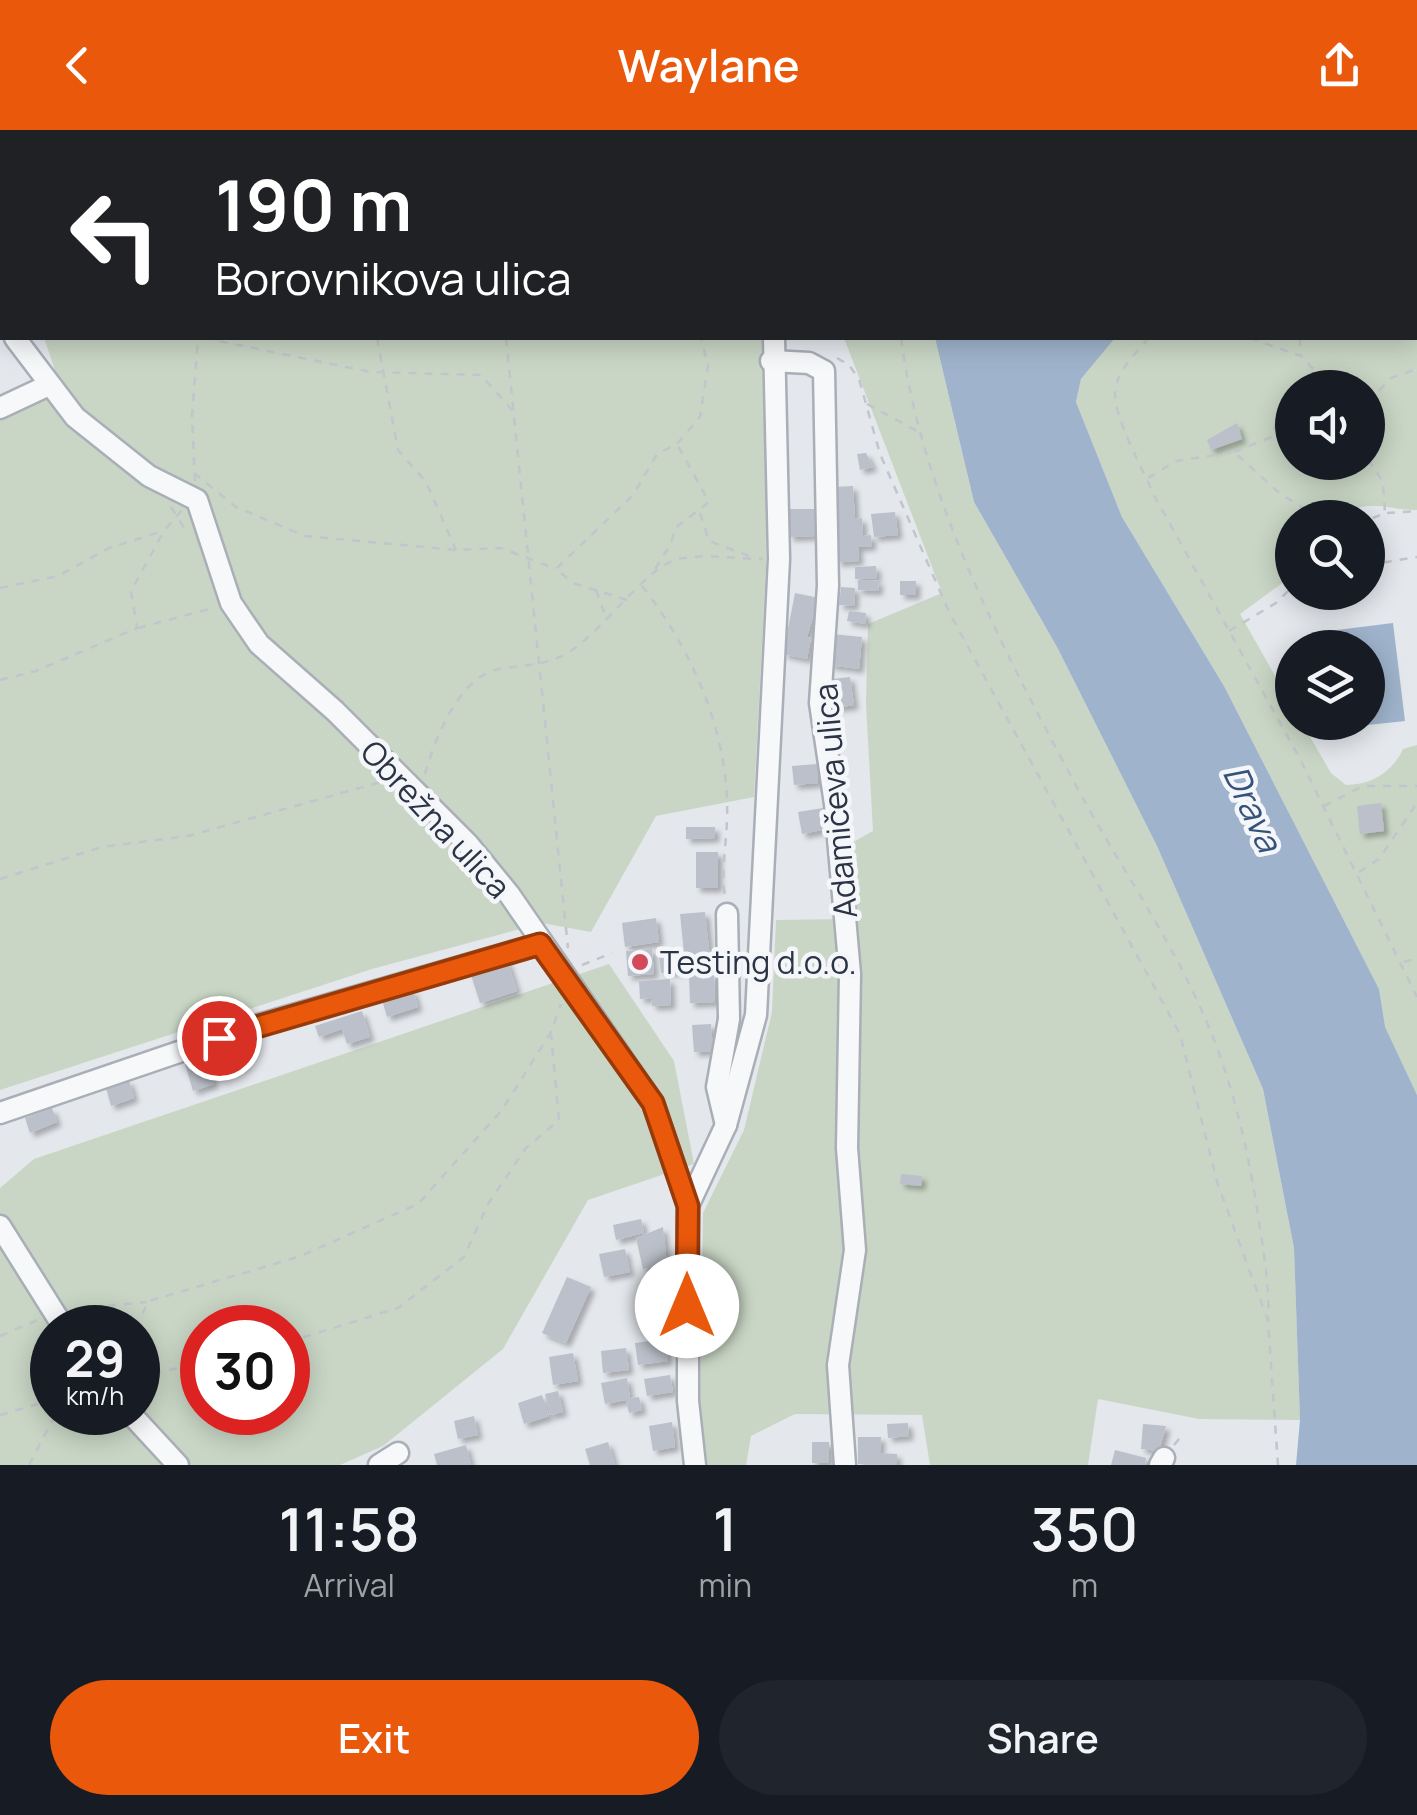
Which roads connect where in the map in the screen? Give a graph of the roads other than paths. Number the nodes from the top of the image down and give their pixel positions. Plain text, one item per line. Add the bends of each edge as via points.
1 (16, 340) edge
2 (774, 340) edge
3 (771, 361) junction
4 (48, 385) junction
5 (0, 408) edge
6 (727, 914) road end
7 (540, 944) junction
8 (0, 1114) edge
9 (726, 1125) junction
10 (688, 1206) junction
11 (0, 1226) edge
12 (50, 1305) edge
13 (150, 1435) edge
14 (398, 1454) dead end
15 (178, 1465) edge
16 (379, 1465) edge
17 (695, 1465) edge
18 (844, 1465) edge

1 - 4 street
2 - 3 street, Obrežna ulica
3 - 9 street, Obrežna ulica via 756,1015
3 - 18 street, Adamičeva ulica via 824,371 828,586 820,702 850,974 847,1148 855,1250 838,1365
4 - 5 street
4 - 7 street, Obrežna ulica via 110,446 197,500 232,603 259,644 468,844
6 - 9 street via 729,1019 717,1086
7 - 8 street via 255,1026
7 - 10 street, Obrežna ulica via 653,1103
9 - 10 street, Obrežna ulica
10 - 17 street, Obrežna ulica via 688,1402
11 - 12 street
13 - 15 street
14 - 16 street

